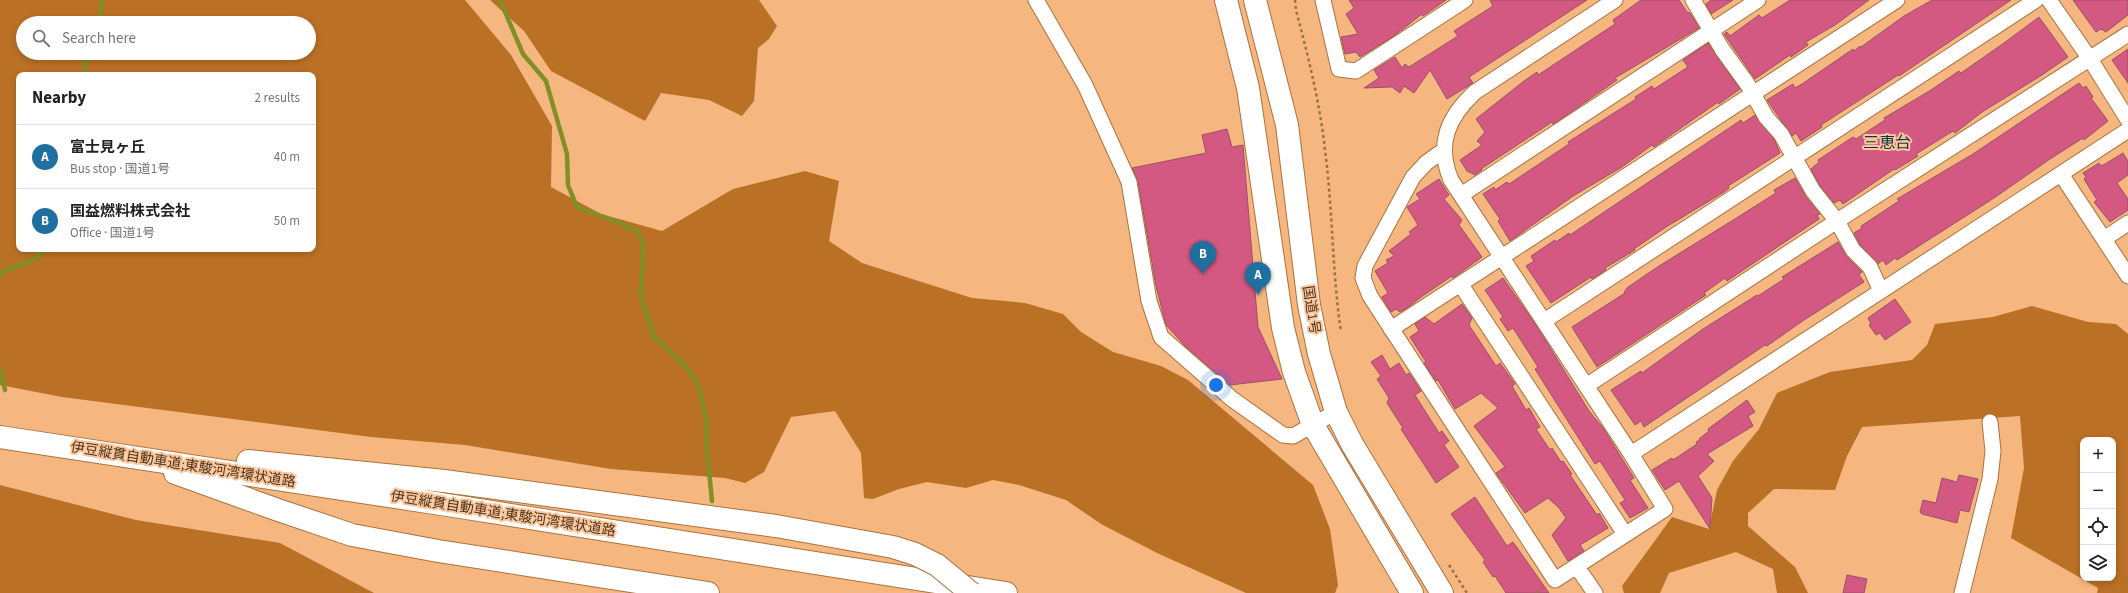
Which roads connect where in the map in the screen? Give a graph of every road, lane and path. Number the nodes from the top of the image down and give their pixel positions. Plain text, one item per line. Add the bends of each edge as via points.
1 (1036, 0) edge
2 (1226, 0) edge
3 (1255, 0) edge
4 (1295, 0) edge
5 (1323, 0) edge
6 (1465, 0) edge
7 (1615, 0) edge
8 (1693, 0) edge
9 (1758, 0) edge
10 (1897, 0) edge
11 (2036, 0) edge
12 (2050, 0) edge
13 (1712, 30) junction
14 (2128, 34) edge
15 (2090, 59) junction
16 (1753, 95) junction
17 (2128, 120) edge
18 (2128, 130) edge
19 (1444, 150) junction
20 (1795, 158) junction
21 (2061, 174) junction
22 (1461, 195) junction
23 (1836, 220) junction
24 (2128, 223) edge
25 (2104, 239) junction
26 (1503, 257) junction
27 (2128, 276) edge
28 (1461, 285) junction
29 (1881, 292) junction
30 (1544, 321) junction
31 (1391, 329) junction
32 (1341, 332) dead end
33 (1586, 386) junction
34 (1336, 412) junction
35 (1990, 422) dead end
36 (1313, 425) junction
37 (0, 437) edge
38 (1631, 454) junction
39 (139, 458) junction
40 (1625, 534) junction
41 (1577, 567) junction
42 (708, 593) edge
43 (972, 593) edge
44 (1006, 593) edge
45 (1412, 593) edge
46 (1442, 593) edge
47 (1594, 593) edge
48 (1962, 593) edge

1 - 36 street via 1085,85 1129,182 1149,301 1161,337 1232,399 1283,435 1293,436
2 - 36 highway via 1248,88 1283,328 1294,372
3 - 34 highway, 国道1号 via 1287,125 1309,305 1319,354
4 - 32 path via 1312,71 1325,149 1333,233 1335,294
5 - 6 street via 1339,69 1356,71
7 - 19 street via 1475,92 1452,118
8 - 13 street
9 - 13 street
10 - 16 street
11 - 20 street
12 - 15 street
13 - 16 street
13 - 22 street
14 - 15 street
15 - 17 street
15 - 23 street
16 - 20 street
16 - 26 street
18 - 21 street
19 - 22 street via 1445,166
19 - 31 street via 1426,163 1413,177 1365,266 1363,278 1366,286
20 - 23 street via 1813,191
20 - 30 street
21 - 25 street
21 - 29 street
22 - 26 street
23 - 29 street via 1853,250 1870,267
23 - 33 street
24 - 25 street
25 - 27 street
26 - 28 street
26 - 30 street
28 - 31 street
28 - 40 street
29 - 38 street
30 - 33 street
31 - 41 street via 1555,580
33 - 38 street
34 - 36 street
34 - 46 highway, 国道1号 via 1352,444
35 - 48 street via 1993,451 1990,480
36 - 45 highway
37 - 39 highway, 伊豆縦貫自動車道;東駿河湾環状道路
38 - 40 street via 1665,509
39 - 42 highway via 325,527 375,540
39 - 43 highway, bridge via 239,460 444,481 776,526 893,547 915,554 937,565
39 - 44 highway, 伊豆縦貫自動車道;東駿河湾環状道路
40 - 41 street
41 - 47 street

